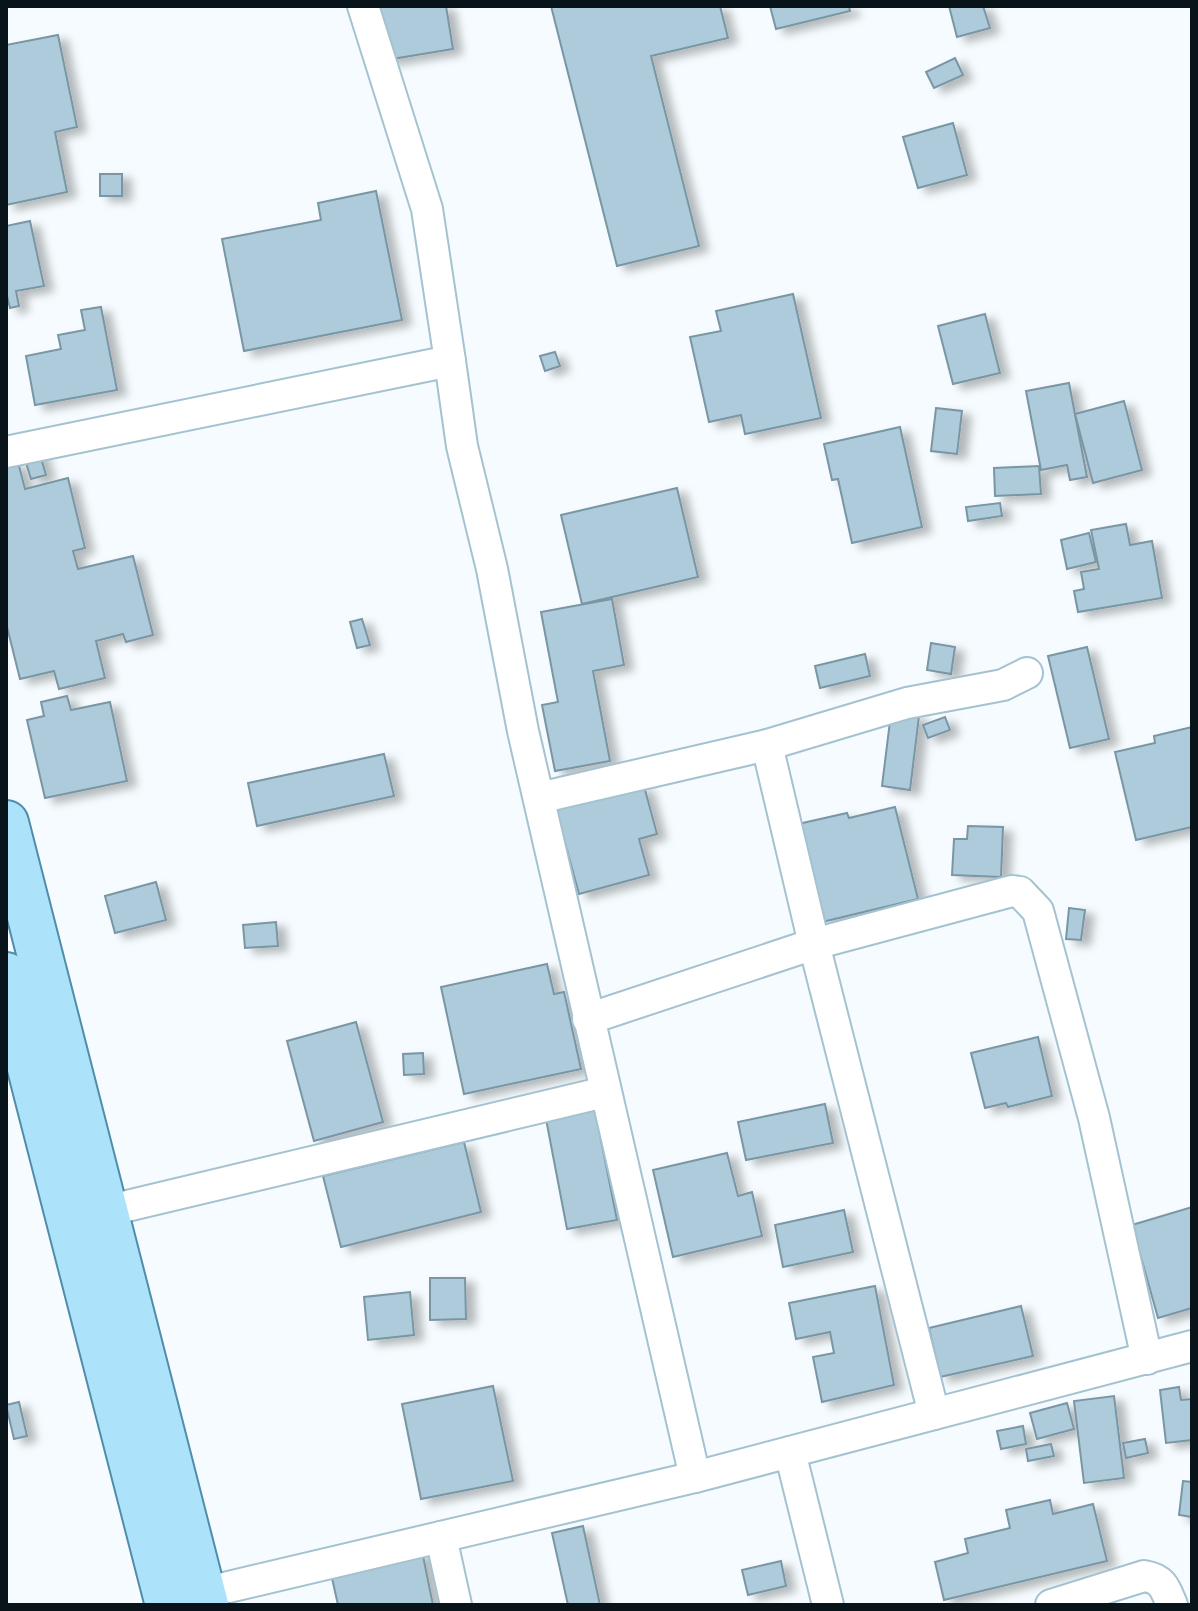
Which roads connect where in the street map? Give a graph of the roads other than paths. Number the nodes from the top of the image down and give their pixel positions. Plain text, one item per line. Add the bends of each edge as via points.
1 (363, 6) edge
2 (450, 361) junction
3 (6, 452) edge
4 (1027, 673) dead end
5 (767, 745) junction
6 (539, 798) junction
7 (6, 823) edge
8 (814, 944) junction
9 (6, 975) edge
10 (588, 1019) junction
11 (605, 1092) junction
12 (106, 1211) junction
13 (1192, 1346) edge
14 (1147, 1359) junction
15 (934, 1414) junction
16 (790, 1452) junction
17 (695, 1477) junction
18 (441, 1537) junction
19 (193, 1601) edge
20 (456, 1605) edge
21 (828, 1605) edge
22 (1051, 1605) edge
23 (1172, 1605) edge

1 - 2 street via 427,209
2 - 3 street
2 - 6 street via 462,446
4 - 5 street via 1003,685 907,703
5 - 6 street
5 - 8 street
6 - 10 street
7 - 12 main road
8 - 10 street
8 - 14 street via 1012,891 1020,892 1038,911 1094,1118
8 - 15 street
9 - 19 main road
10 - 11 street
11 - 12 street
11 - 17 street
12 - 19 main road
13 - 14 street
14 - 15 street
15 - 16 street
16 - 17 street
16 - 21 street
17 - 18 street
18 - 19 street
18 - 20 street
22 - 23 street via 1144,1576 1165,1586

